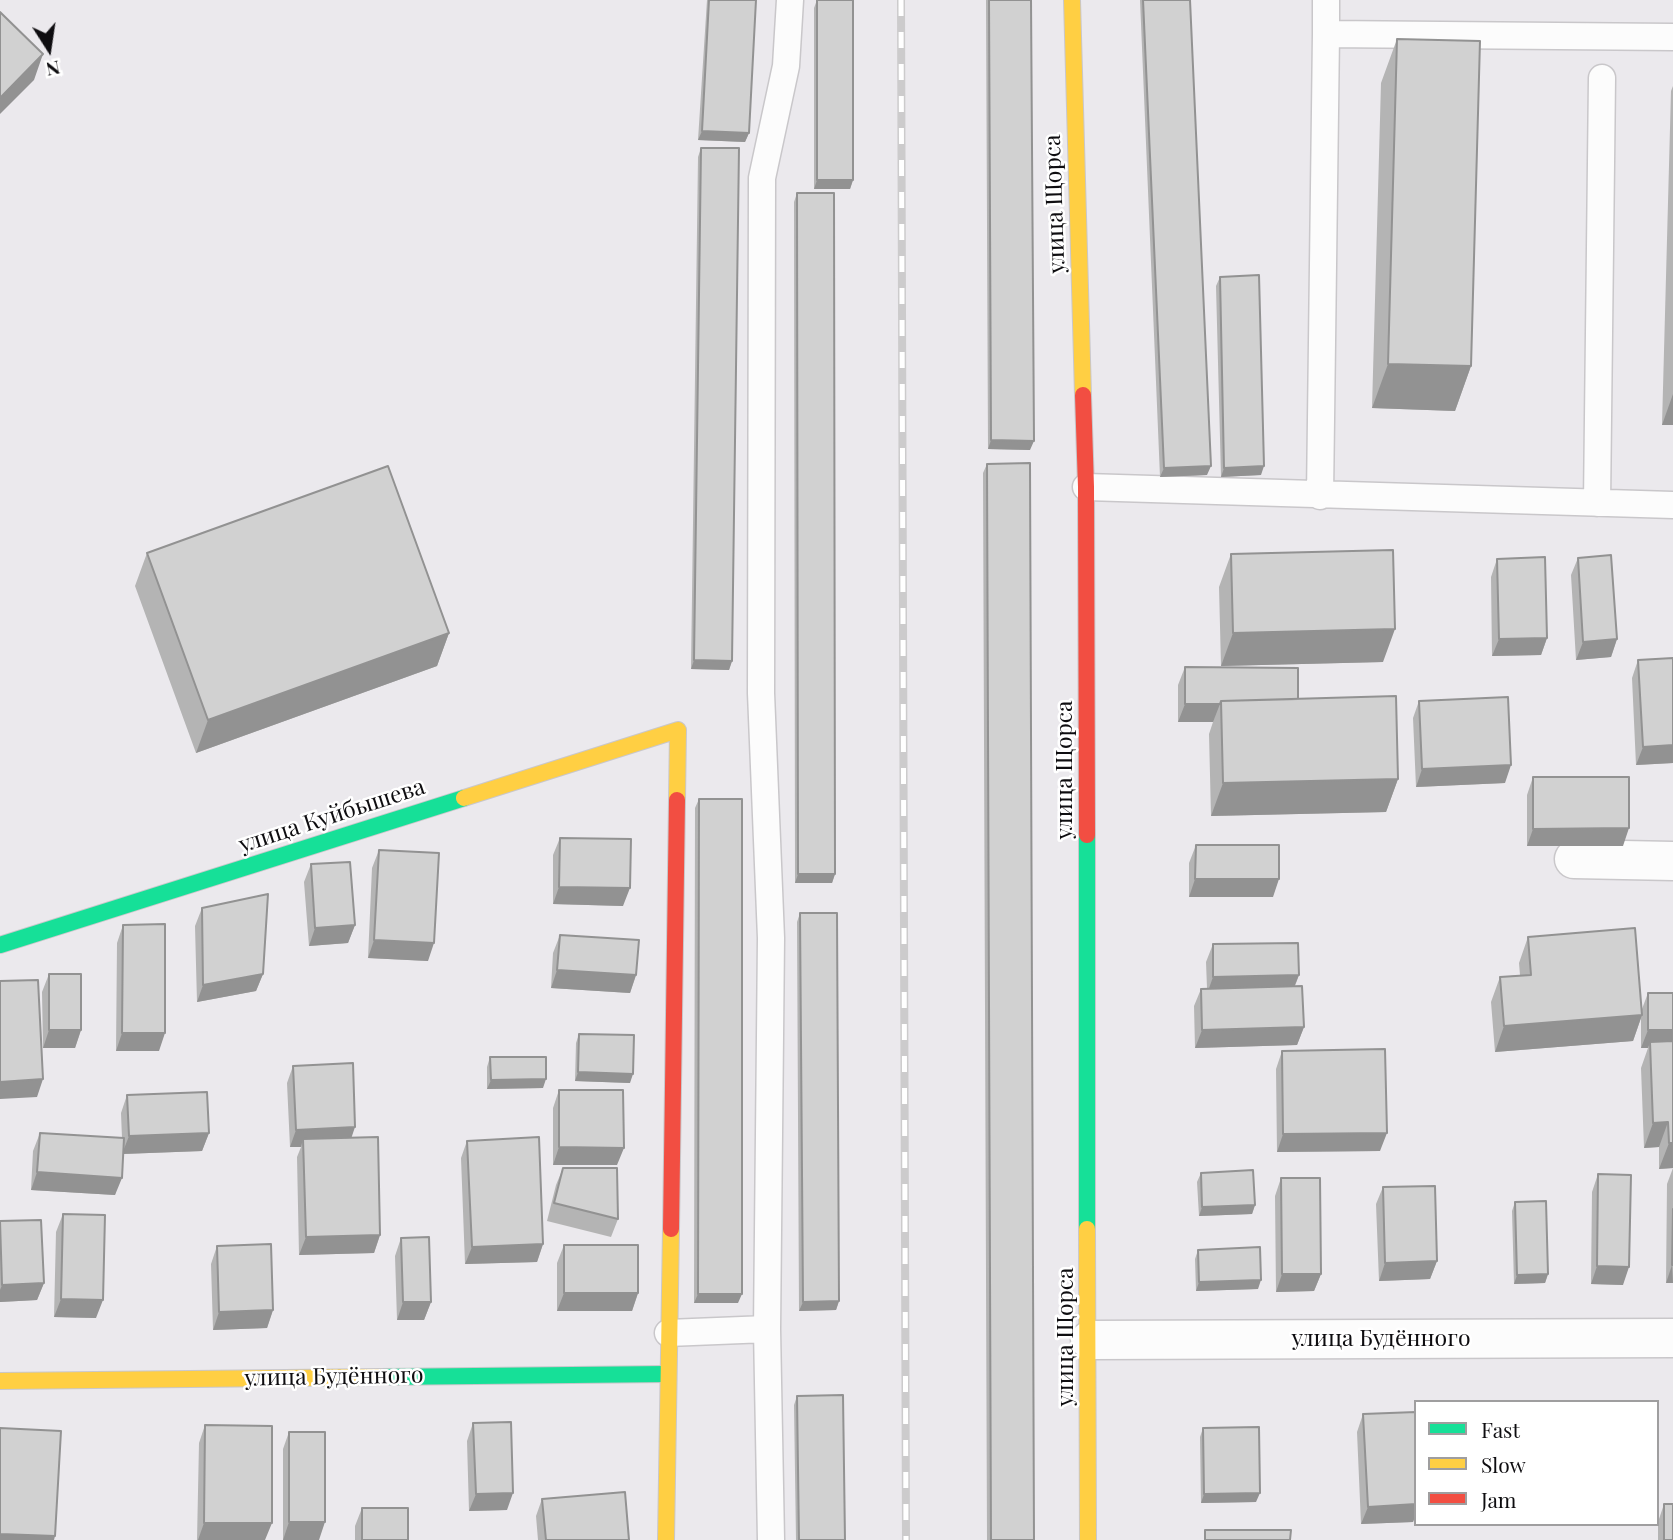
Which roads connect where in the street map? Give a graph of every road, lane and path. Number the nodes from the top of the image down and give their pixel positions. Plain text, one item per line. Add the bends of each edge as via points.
1 (790, 0) edge
2 (1072, 0) edge
3 (1326, 0) edge
4 (1326, 34) junction
5 (1673, 37) edge
6 (1602, 78) dead end
7 (1086, 487) junction
8 (1320, 496) junction
9 (1597, 503) junction
10 (1673, 505) edge
11 (1574, 859) dead end
12 (1673, 861) edge
13 (0, 945) edge
14 (767, 1329) junction
15 (668, 1333) junction
16 (1673, 1338) edge
17 (1090, 1340) junction
18 (667, 1374) junction
19 (0, 1381) edge
20 (666, 1540) edge
21 (771, 1540) edge
22 (1088, 1540) edge

1 - 14 lane via 786,66 762,178 761,693 771,938
2 - 7 street, улица Щорса
3 - 4 lane
4 - 5 lane
4 - 8 lane
6 - 9 lane
7 - 8 lane
7 - 17 street, улица Щорса
8 - 9 lane
9 - 10 lane
11 - 12 street
13 - 15 street, улица Куйбышева via 678,730
14 - 15 lane
14 - 21 lane
15 - 18 street
16 - 17 street, улица Будённого
17 - 22 street, улица Щорса
18 - 19 street, улица Будённого
18 - 20 street

